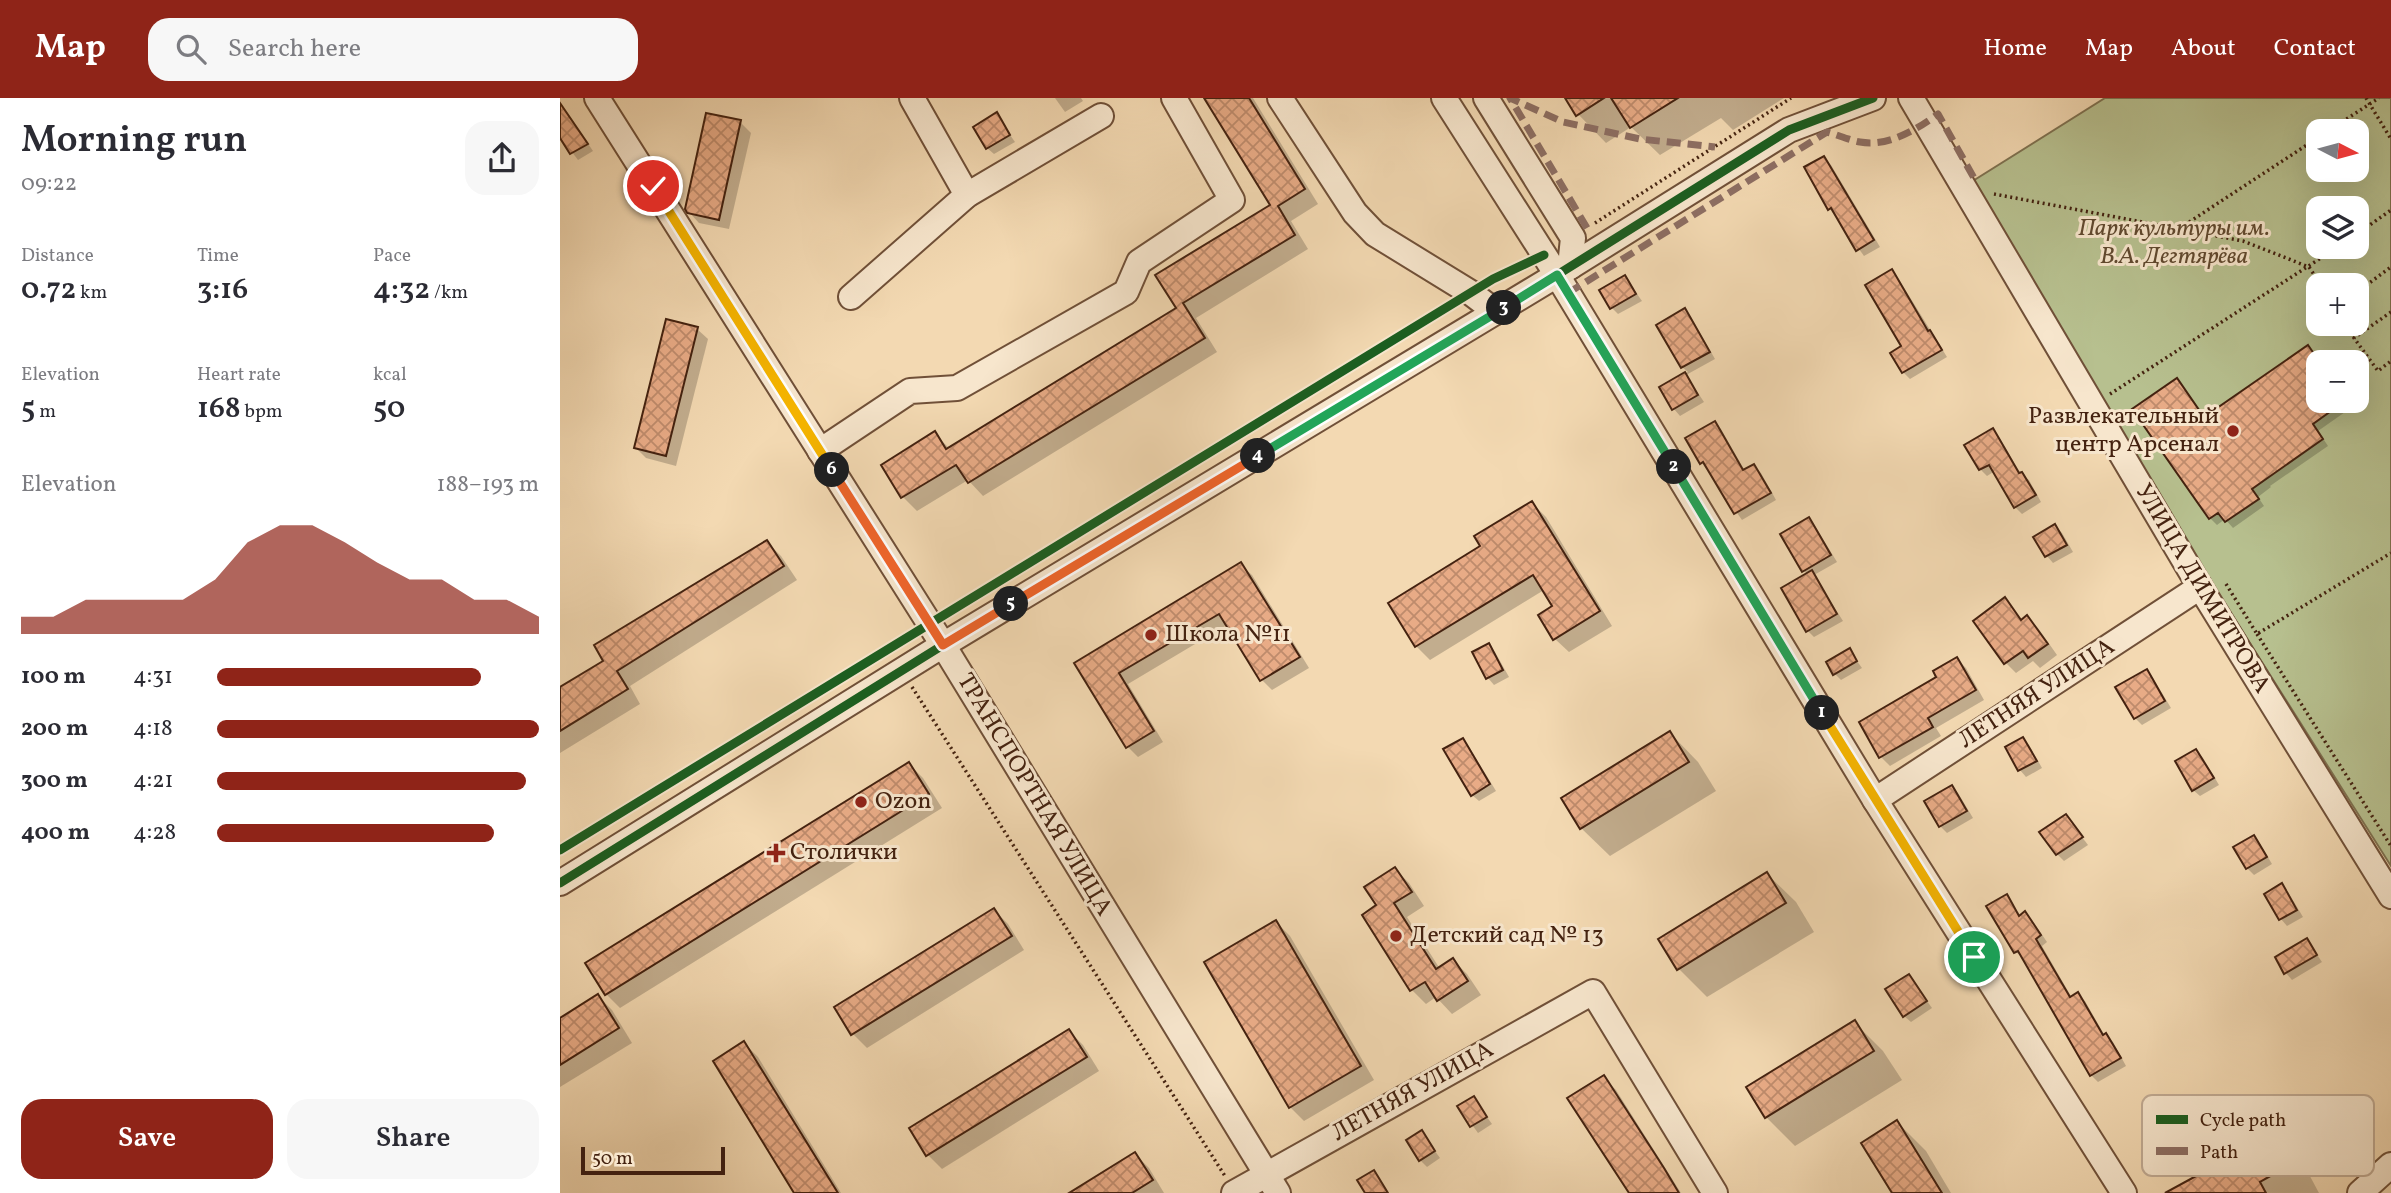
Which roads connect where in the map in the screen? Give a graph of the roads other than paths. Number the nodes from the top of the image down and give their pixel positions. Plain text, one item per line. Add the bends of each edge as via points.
1 (597, 98) edge
2 (912, 98) edge
3 (1174, 98) edge
4 (1280, 98) edge
5 (1444, 98) edge
6 (1486, 98) edge
7 (1873, 98) edge
8 (1911, 98) edge
9 (1101, 116) dead end
10 (967, 195) junction
11 (1564, 271) junction
12 (852, 297) dead end
13 (1496, 312) junction
14 (820, 451) junction
15 (2211, 583) junction
16 (943, 645) junction
17 (1875, 800) junction
18 (560, 883) edge
19 (2391, 896) edge
20 (2391, 1165) edge
21 (1272, 1183) edge
22 (1234, 1192) edge
23 (1715, 1193) edge
24 (2124, 1193) edge
25 (2360, 1193) edge

1 - 14 street, ТРАНСПОРТНАЯ УЛИЦА
2 - 10 street
3 - 14 street via 1232,200 1139,262 1126,292 957,388 910,391
4 - 13 street via 1355,213 1375,234
5 - 11 street
6 - 11 street via 1573,237
7 - 11 street via 1789,130
8 - 15 street, УЛИЦА ДИМИТРОВА
9 - 10 street
10 - 12 street
11 - 13 street
11 - 17 street
13 - 16 street
14 - 16 street, ТРАНСПОРТНАЯ УЛИЦА
15 - 17 street, ЛЕТНЯЯ УЛИЦА
15 - 19 street, УЛИЦА ДИМИТРОВА
16 - 18 street
16 - 21 street, ТРАНСПОРТНАЯ УЛИЦА
17 - 24 street
20 - 25 street
21 - 22 street, ЛЕТНЯЯ УЛИЦА
21 - 23 street, ЛЕТНЯЯ УЛИЦА via 1594,992

